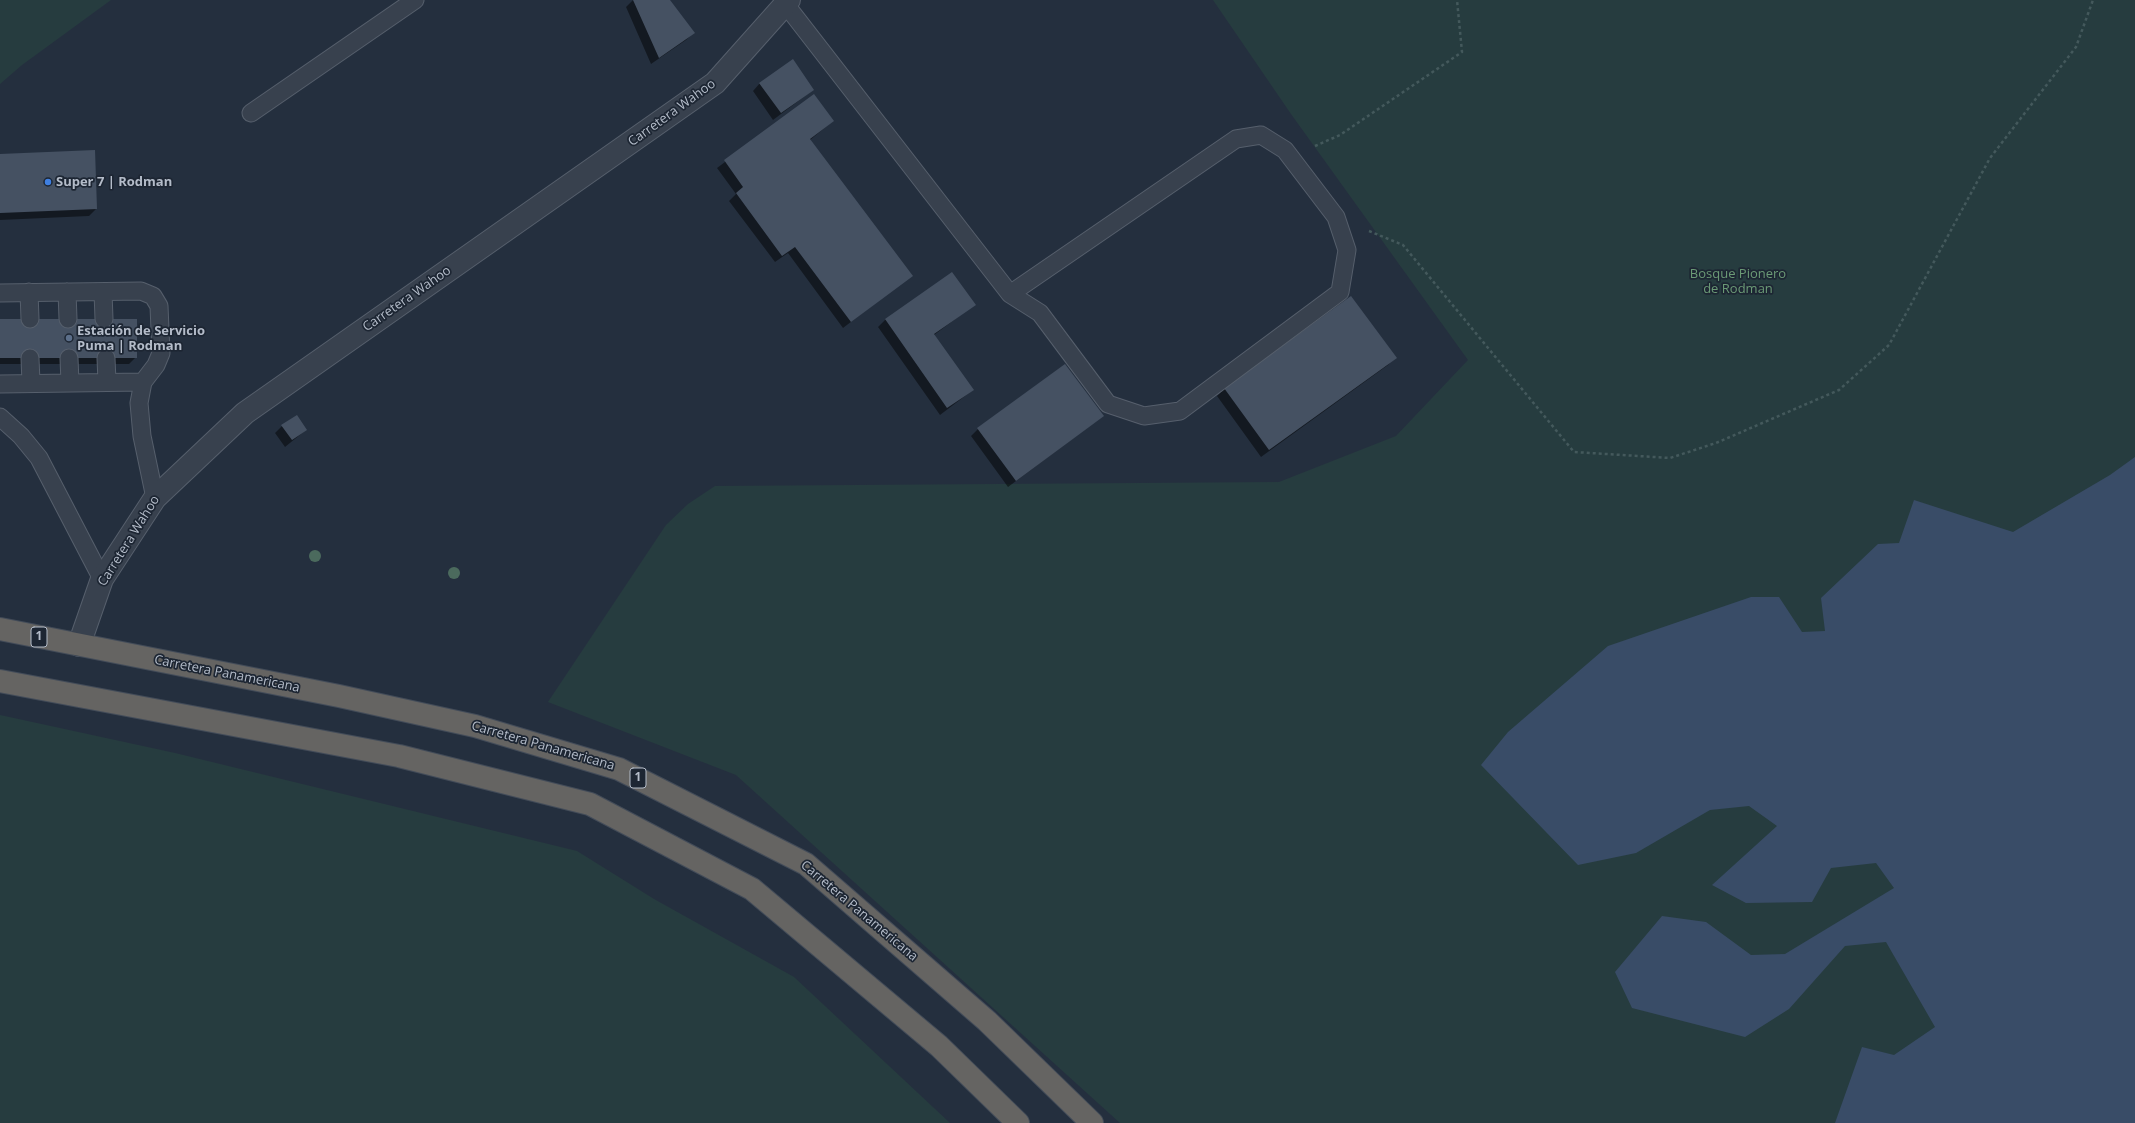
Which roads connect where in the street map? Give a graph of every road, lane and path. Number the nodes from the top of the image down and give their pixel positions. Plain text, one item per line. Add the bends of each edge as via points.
1 (415, 0) edge
2 (1457, 0) edge
3 (2093, 0) edge
4 (788, 3) edge
5 (251, 113) dead end
6 (1291, 157) junction
7 (1336, 217) junction
8 (29, 292) junction
9 (67, 292) junction
10 (103, 292) junction
11 (0, 293) edge
12 (1010, 294) junction
13 (30, 319) dead end
14 (68, 319) dead end
15 (104, 319) dead end
16 (30, 358) dead end
17 (69, 358) dead end
18 (106, 358) dead end
19 (107, 382) junction
20 (143, 382) junction
21 (31, 383) junction
22 (70, 383) junction
23 (0, 384) edge
24 (0, 417) edge
25 (155, 498) junction
26 (102, 579) junction
27 (0, 629) edge
28 (79, 645) junction
29 (0, 681) edge
30 (1018, 1123) edge
31 (1092, 1123) edge

1 - 5 lane
2 - 6 path via 1462,52 1340,135
3 - 7 path via 2076,47 1990,158 1889,344 1839,390 1716,442 1670,458 1574,452 1403,245
4 - 12 lane
4 - 25 street, Carretera Wahoo via 715,83 245,413
6 - 7 lane
6 - 12 lane via 1285,150 1261,135 1236,139
7 - 12 lane via 1347,250 1340,292 1180,411 1144,416 1108,404 1040,313
8 - 9 lane
8 - 11 lane
8 - 13 lane
9 - 10 lane
9 - 14 lane
10 - 15 lane
10 - 20 lane via 141,291 153,296 159,306 161,353 156,365
16 - 21 lane
17 - 22 lane
18 - 19 lane
19 - 20 lane
19 - 22 lane
20 - 25 lane via 138,403
21 - 22 lane
21 - 23 lane
24 - 26 lane via 40,458
25 - 26 street, Carretera Wahoo
26 - 28 street, Carretera Wahoo
27 - 28 highway, Carretera Panamericana / 1
28 - 31 highway, Carretera Panamericana / 1 via 339,696 475,726 619,769 806,864 988,1021
29 - 30 highway via 399,756 590,804 752,889 939,1046

